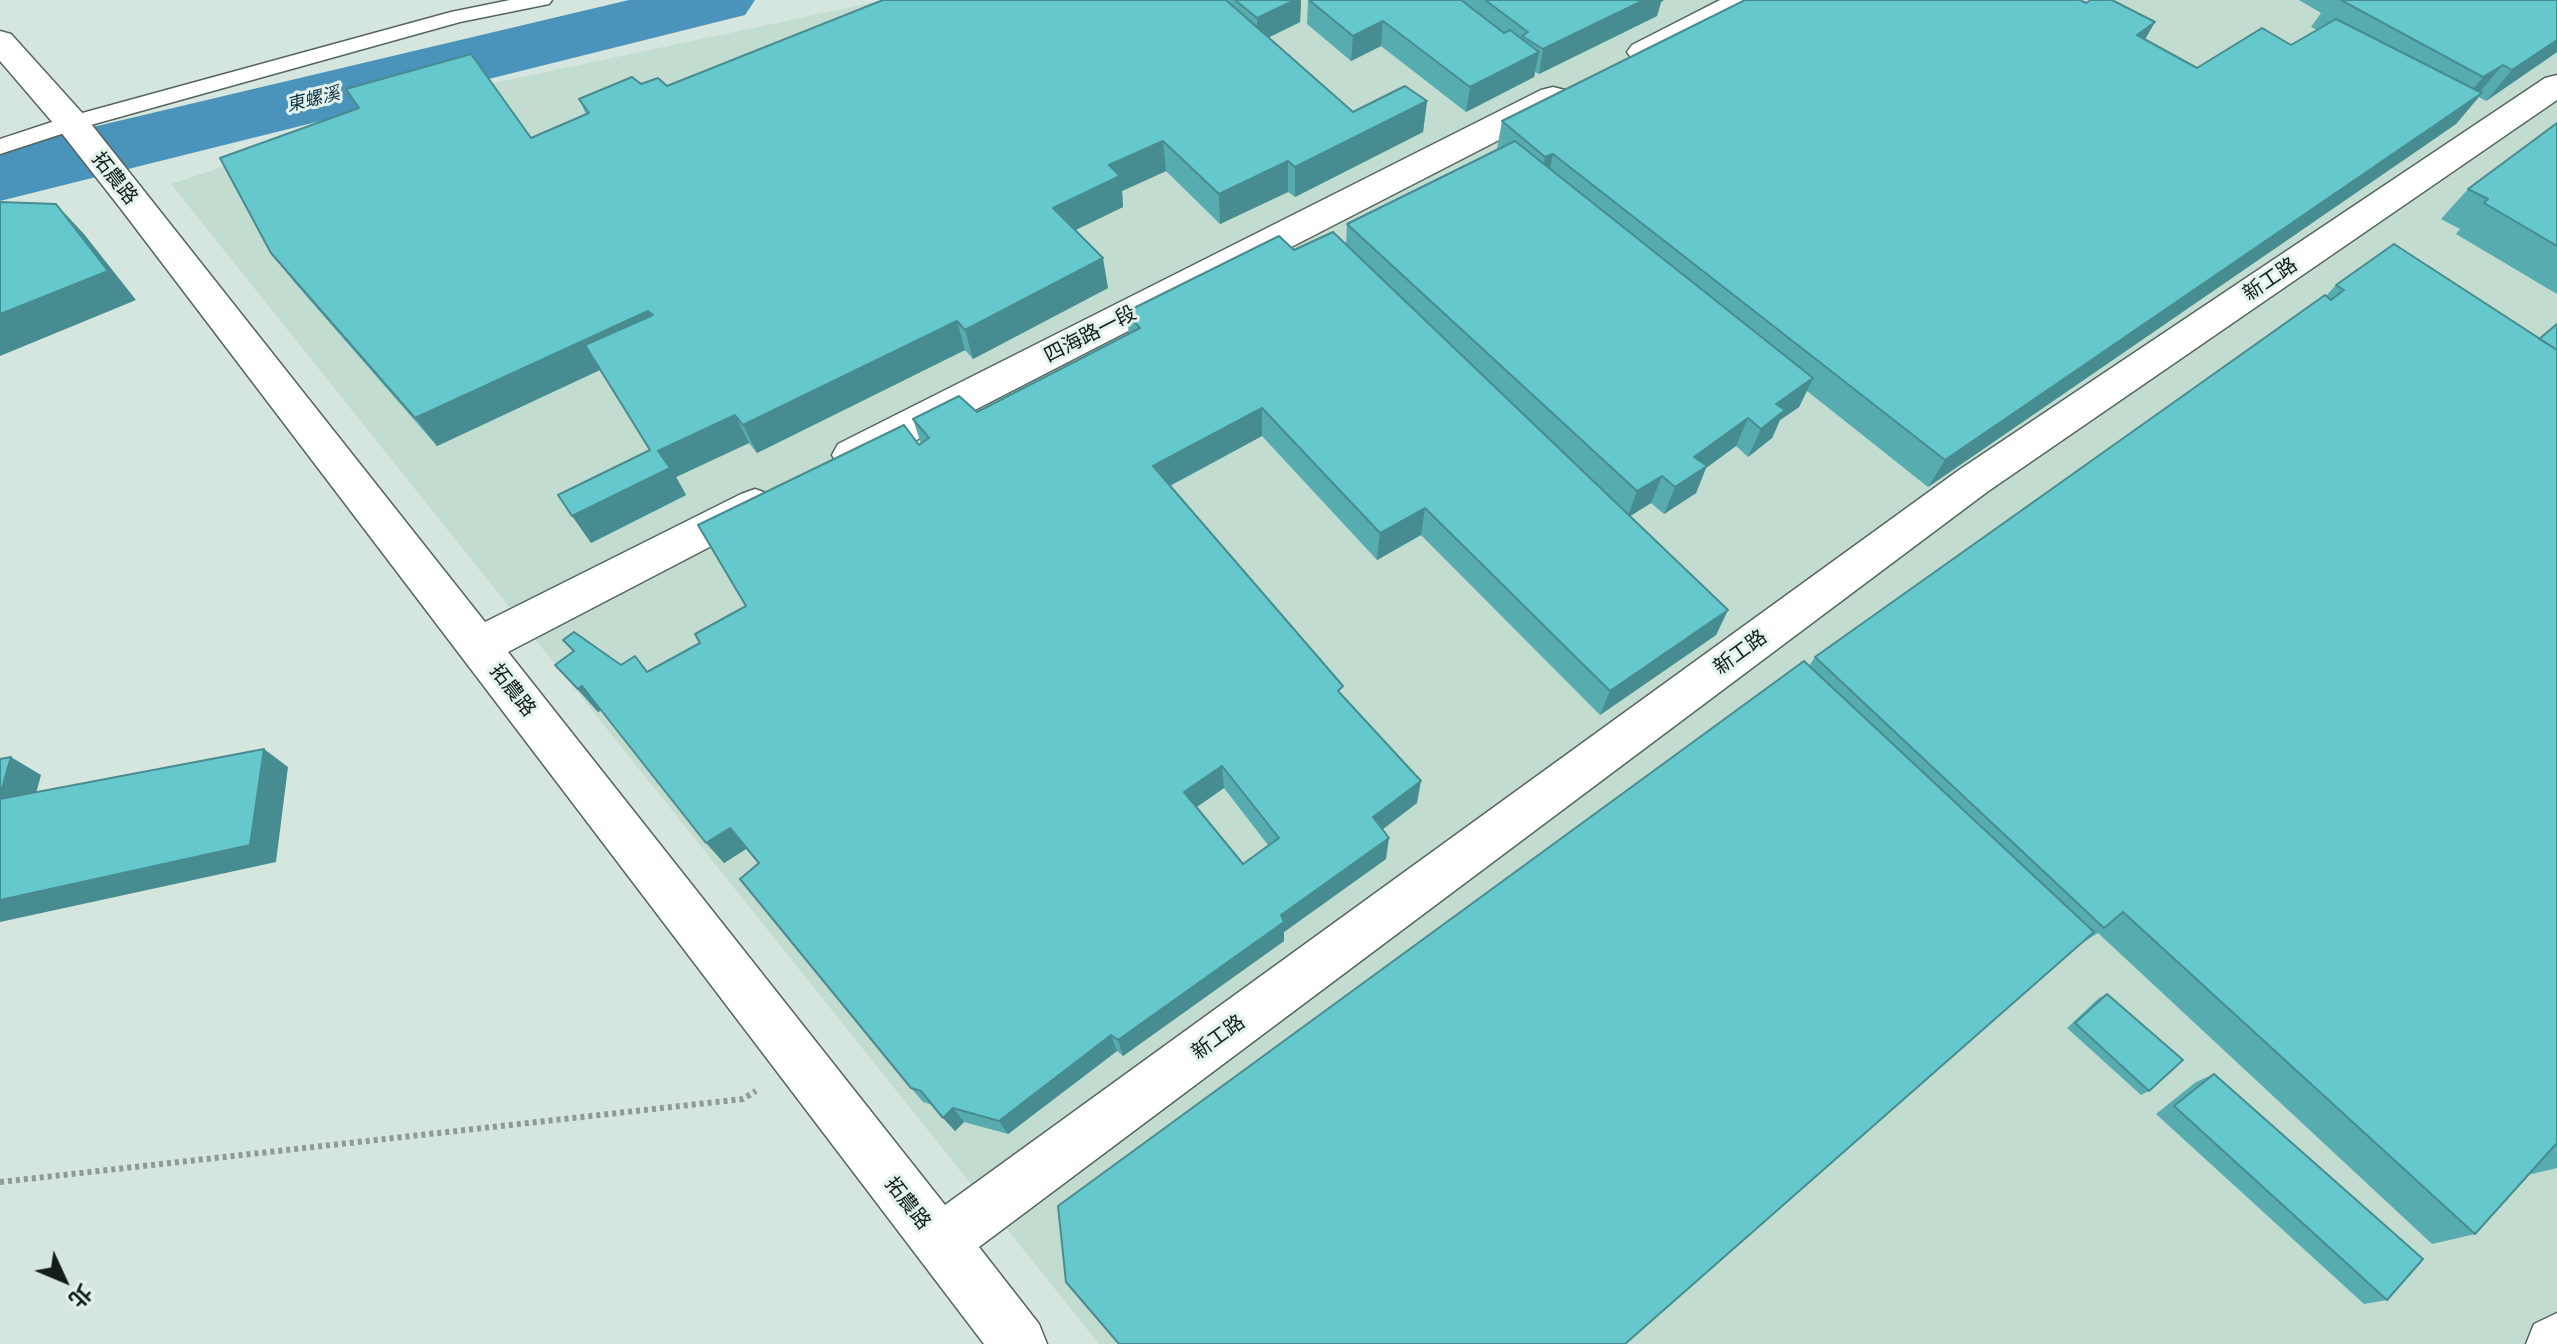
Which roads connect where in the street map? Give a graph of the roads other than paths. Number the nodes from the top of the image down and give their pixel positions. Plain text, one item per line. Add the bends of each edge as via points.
1 (542, 0) edge
2 (1744, 0) edge
3 (0, 41) edge
4 (2557, 85) edge
5 (72, 123) junction
6 (0, 147) edge
7 (479, 646) junction
8 (939, 1243) junction
9 (1019, 1344) edge

1 - 5 lane via 458,16
2 - 7 street, 四海路一段
3 - 5 street, 拓農路
4 - 8 street, 新工路 via 1973,481
5 - 6 lane
5 - 7 street, 拓農路
7 - 8 street, 拓農路
8 - 9 street, 拓農路

